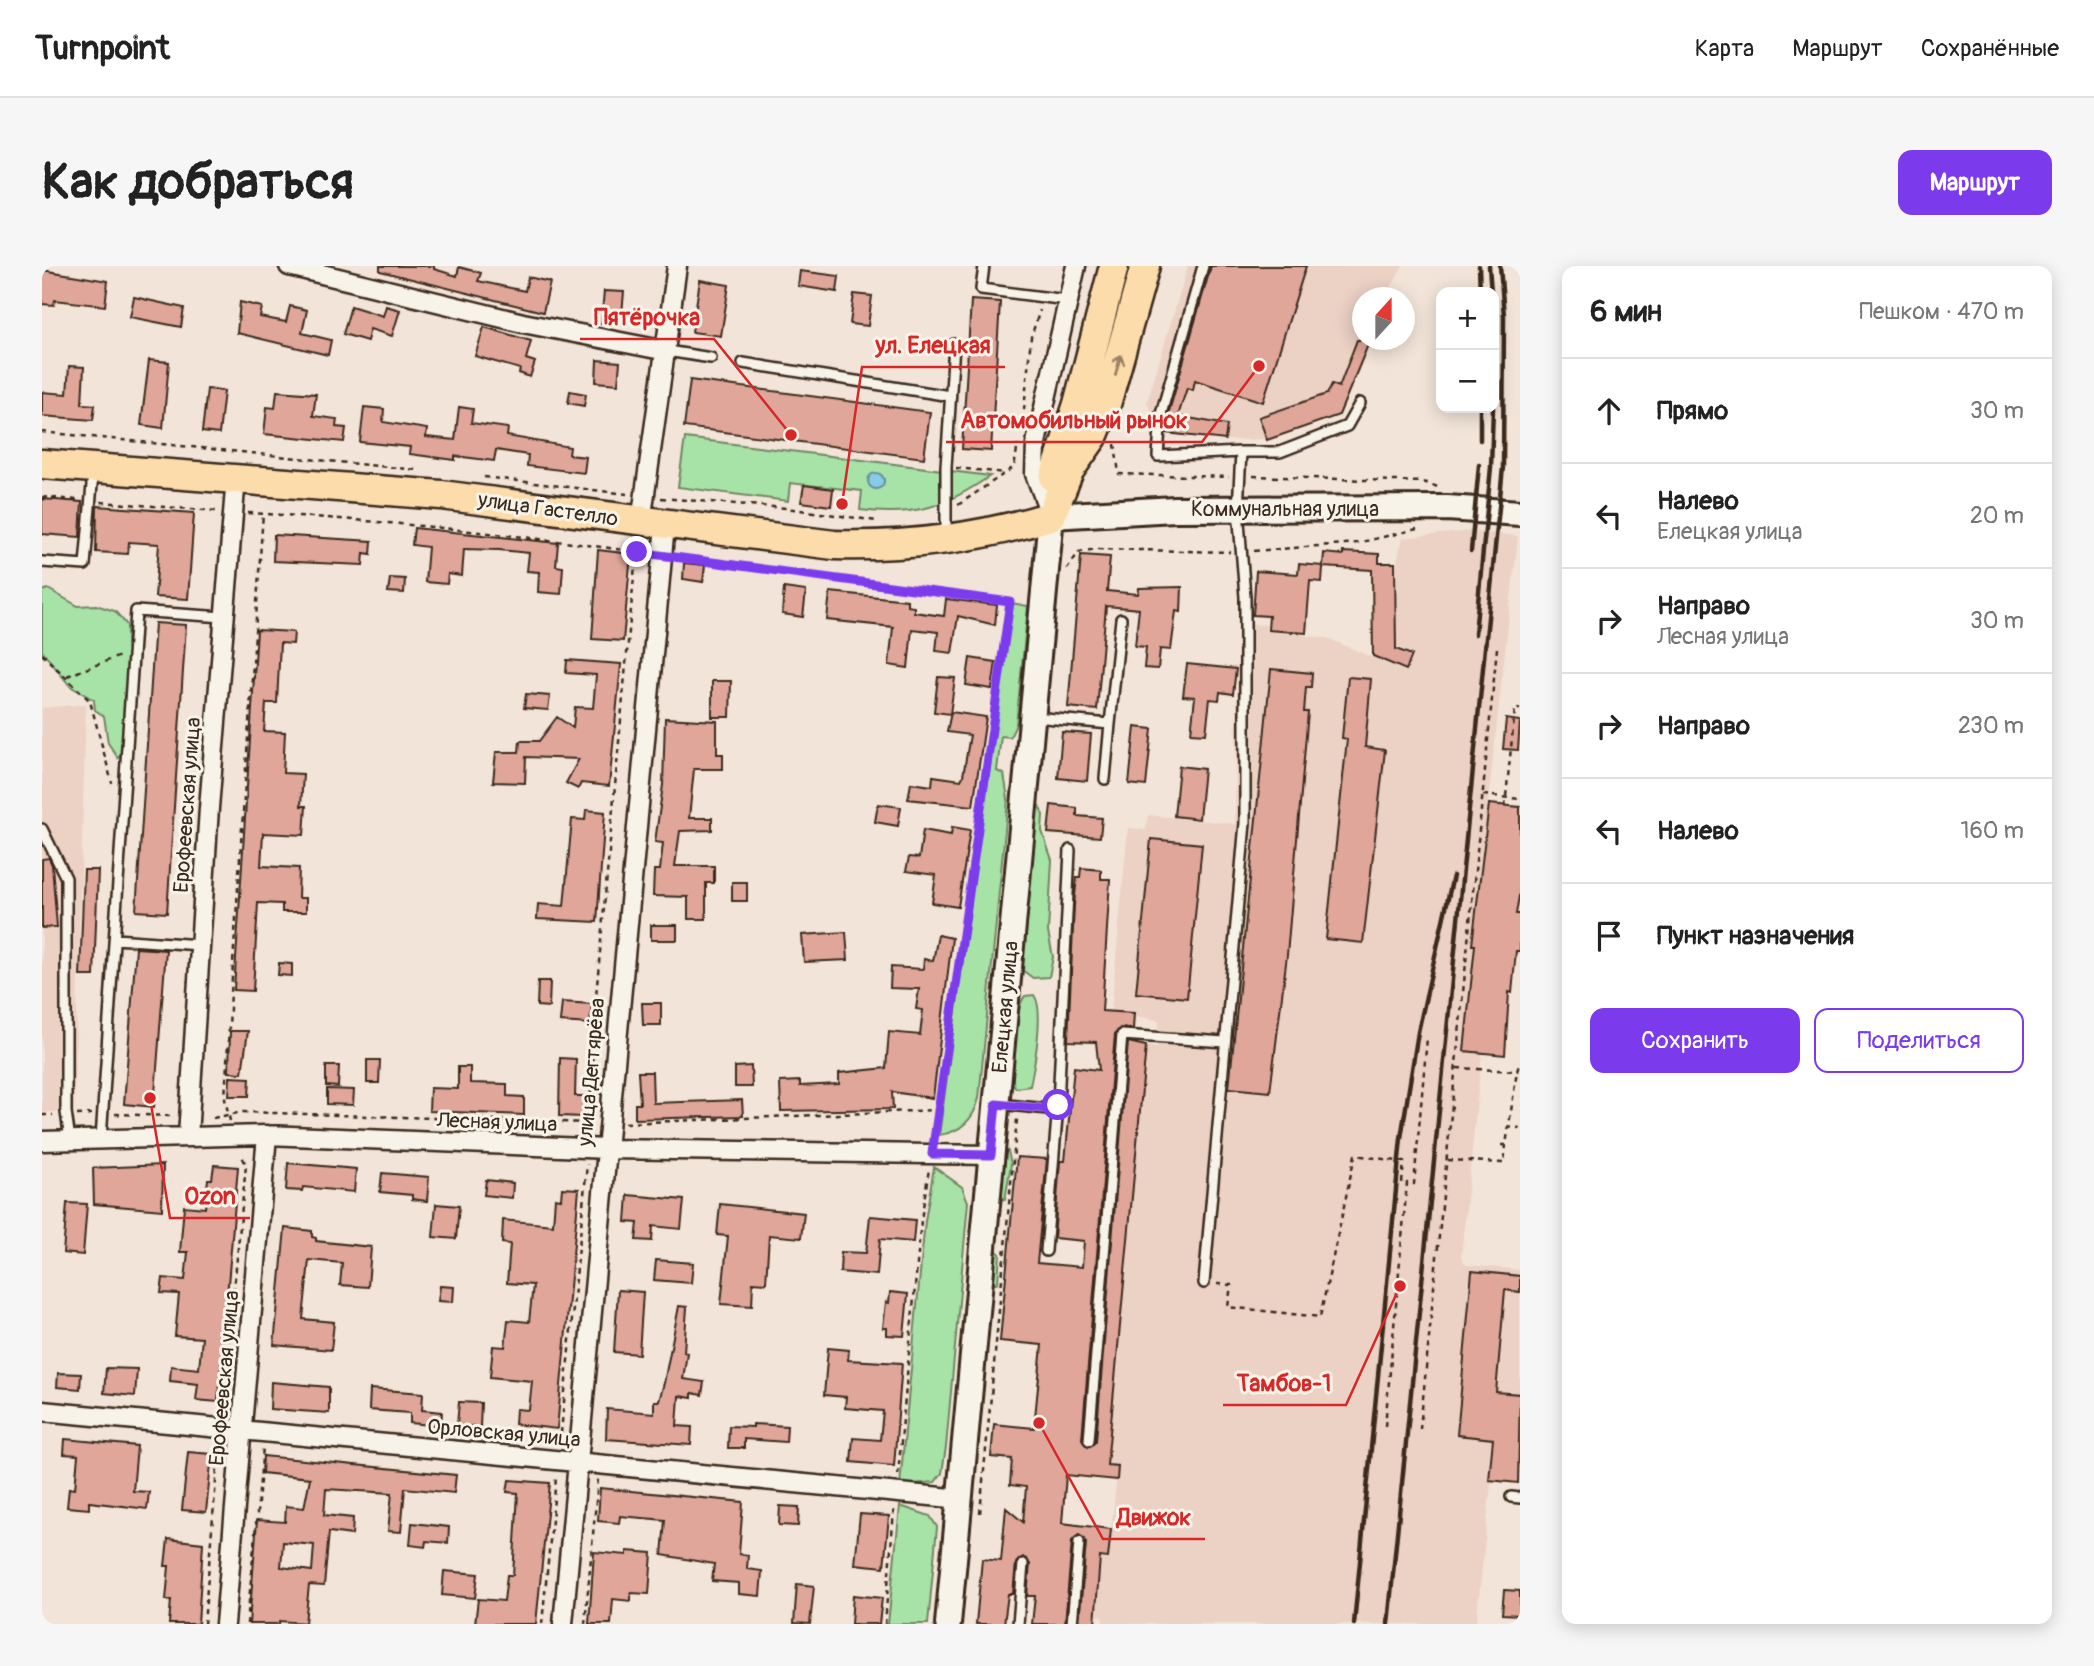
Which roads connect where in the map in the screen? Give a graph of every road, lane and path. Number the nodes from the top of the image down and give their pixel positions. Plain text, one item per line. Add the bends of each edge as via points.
1 (289, 266) edge
2 (677, 266) edge
3 (984, 266) edge
4 (1076, 266) edge
5 (1114, 266) edge
6 (1145, 266) edge
7 (1203, 266) edge
8 (1044, 297) junction
9 (1067, 300) junction
10 (954, 344) dead end
11 (667, 351) junction
12 (711, 358) dead end
13 (743, 363) dead end
14 (950, 396) junction
15 (1360, 403) dead end
16 (1023, 421) dead end
17 (42, 432) edge
18 (1020, 433) dead end
19 (1241, 453) junction
20 (42, 464) edge
21 (946, 467) junction
22 (93, 468) junction
23 (427, 471) dead end
24 (1005, 473) junction
25 (1119, 474) dead end
26 (479, 476) dead end
27 (1240, 476) junction
28 (236, 477) junction
29 (1445, 490) dead end
30 (42, 497) edge
31 (91, 501) junction
32 (956, 506) dead end
33 (1238, 509) junction
34 (233, 512) junction
35 (263, 513) junction
36 (1520, 513) edge
37 (650, 514) junction
38 (1051, 516) junction
39 (879, 522) dead end
40 (1426, 527) dead end
41 (946, 540) junction
42 (637, 552) junction
43 (1244, 552) junction
44 (662, 556) junction
45 (42, 562) edge
46 (1066, 574) dead end
47 (224, 617) junction
48 (1121, 619) dead end
49 (1497, 648) dead end
50 (134, 649) junction
51 (42, 654) edge
52 (67, 676) junction
53 (1520, 709) edge
54 (1032, 716) junction
55 (1110, 724) junction
56 (1105, 779) dead end
57 (1483, 795) junction
58 (1506, 797) junction
59 (1520, 799) edge
60 (124, 803) junction
61 (1505, 806) dead end
62 (42, 829) edge
63 (1070, 850) dead end
64 (115, 939) junction
65 (200, 945) junction
66 (1427, 1038) dead end
67 (1225, 1042) junction
68 (1520, 1062) edge
69 (1457, 1068) junction
70 (1517, 1071) junction
71 (1007, 1105) junction
72 (937, 1110) junction
73 (1058, 1110) junction
74 (103, 1114) junction
75 (42, 1115) edge
76 (67, 1115) junction
77 (229, 1115) junction
78 (590, 1123) junction
79 (610, 1123) junction
80 (188, 1127) junction
81 (1508, 1127) junction
82 (1520, 1128) edge
83 (267, 1135) junction
84 (234, 1136) junction
85 (102, 1139) junction
86 (70, 1140) junction
87 (42, 1141) edge
88 (588, 1149) junction
89 (608, 1149) junction
90 (932, 1154) junction
91 (991, 1155) junction
92 (1448, 1160) junction
93 (1407, 1178) dead end
94 (1407, 1183) junction
95 (1046, 1251) dead end
96 (1204, 1283) joint
97 (42, 1411) edge
98 (1385, 1426) dead end
99 (220, 1429) junction
100 (1420, 1429) dead end
101 (243, 1432) junction
102 (264, 1434) junction
103 (1089, 1440) dead end
104 (558, 1461) junction
105 (579, 1463) junction
106 (599, 1465) junction
107 (896, 1493) junction
108 (962, 1499) junction
109 (980, 1517) dead end
110 (1079, 1542) dead end
111 (1023, 1564) dead end
112 (204, 1624) edge
113 (225, 1624) edge
114 (247, 1624) edge
115 (542, 1624) edge
116 (563, 1624) edge
117 (585, 1624) edge
118 (884, 1624) edge
119 (948, 1624) edge
120 (1018, 1624) edge
121 (1072, 1624) edge

1 - 11 street via 523,323
2 - 11 street, улица Дегтярёва
3 - 8 lane via 981,289
4 - 9 street
5 - 38 main road via 1078,404 1055,470
38 -> 6 main road via 1069,471 1093,437 1105,408
7 - 19 lane via 1161,414 1158,456
8 - 9 lane
8 - 16 path via 1031,337
9 - 38 street via 1036,443 1035,474
10 - 14 lane
11 - 12 lane
11 - 37 street, улица Дегтярёва
13 - 14 lane
14 - 21 lane
15 - 19 lane via 1347,426 1280,452
17 - 23 path
18 - 24 path via 1014,467
19 - 27 lane
20 - 22 main road, улица Гастелло
21 - 24 path
21 - 41 lane
22 - 28 main road, улица Гастелло
22 - 31 lane
24 - 32 path
25 - 27 path
26 - 37 path
27 - 29 path via 1423,482
27 - 33 lane
28 - 34 street, Ерофеевская улица
28 - 37 main road, улица Гастелло
30 - 31 path
31 - 34 path
31 - 45 lane via 85,565
33 - 36 main road, Коммунальная улица via 1447,508
33 - 38 main road, Коммунальная улица
33 - 43 lane
34 - 35 path
34 - 47 street, Ерофеевская улица
35 - 42 path via 382,520
35 - 77 path via 230,1008 225,1099
37 - 39 path via 786,508
37 - 41 main road, улица Гастелло via 834,545 886,547
37 - 44 street, улица Дегтярёва
38 - 41 main road, улица Гастелло
38 - 54 main road, Елецкая улица
40 - 43 path via 1357,543
42 - 44 path
42 - 78 path via 595,1007
43 - 46 path via 1089,550 1074,557
43 - 67 lane via 1245,823
44 - 72 path via 1010,602
44 - 79 street, улица Дегтярёва
47 - 50 lane via 136,611
47 - 65 street, Ерофеевская улица
48 - 55 lane
49 - 57 path
50 - 52 path
50 - 60 lane
51 - 52 path
52 - 60 path via 90,701 115,793
53 - 58 path via 1514,709
54 - 55 lane
54 - 71 main road, Елецкая улица
55 - 56 lane
57 - 58 path
57 - 69 path
58 - 59 path
58 - 61 path
60 - 64 lane
62 - 76 lane via 66,878
63 - 73 lane
64 - 65 lane
64 - 74 lane
65 - 80 street, Ерофеевская улица
66 - 94 path via 1414,1184
67 - 96 lane
67 - 103 lane via 1122,1035
68 - 70 path
69 - 70 path
69 - 92 path
70 - 81 path
71 - 73 lane
71 - 91 main road, Елецкая улица
71 - 109 path
72 - 79 path
72 - 90 path
73 - 95 lane
74 - 76 path
74 - 80 path
74 - 85 lane
75 - 76 path
76 - 86 lane
77 - 78 path
77 - 80 path
77 - 84 path
78 - 79 path
78 - 88 path
79 - 89 street, улица Дегтярёва
80 - 84 street, Лесная улица
80 - 85 street, Лесная улица
81 - 82 path
81 - 92 path via 1504,1163
83 - 84 street, Лесная улица
83 - 88 street, Лесная улица
83 - 101 street, Ерофеевская улица
84 - 99 path via 246,1165
85 - 86 street, Лесная улица
86 - 87 street, Лесная улица
88 - 89 street, Лесная улица
88 - 104 path
89 - 90 street, Лесная улица
89 - 105 street, улица Дегтярёва
90 - 91 street, Лесная улица
90 - 107 path via 921,1220
91 - 108 main road, Елецкая улица
92 - 100 path
93 - 94 path
94 - 96 path via 1402,1183 1404,1162 1355,1154 1320,1317 1228,1307 1231,1285
94 - 98 path
97 - 99 street, Орловская улица
99 - 101 street, Орловская улица
99 - 112 path
101 - 102 street, Орловская улица
101 - 113 street, Ерофеевская улица
102 - 104 street, Орловская улица
102 - 114 path
104 - 105 street, Орловская улица
104 - 115 path
105 - 106 street, Орловская улица
105 - 116 street, улица Дегтярёва
106 - 107 street, Орловская улица
106 - 117 path
107 - 108 street, Орловская улица
107 - 118 path
108 - 119 main road, Елецкая улица
110 - 121 lane
111 - 120 lane

